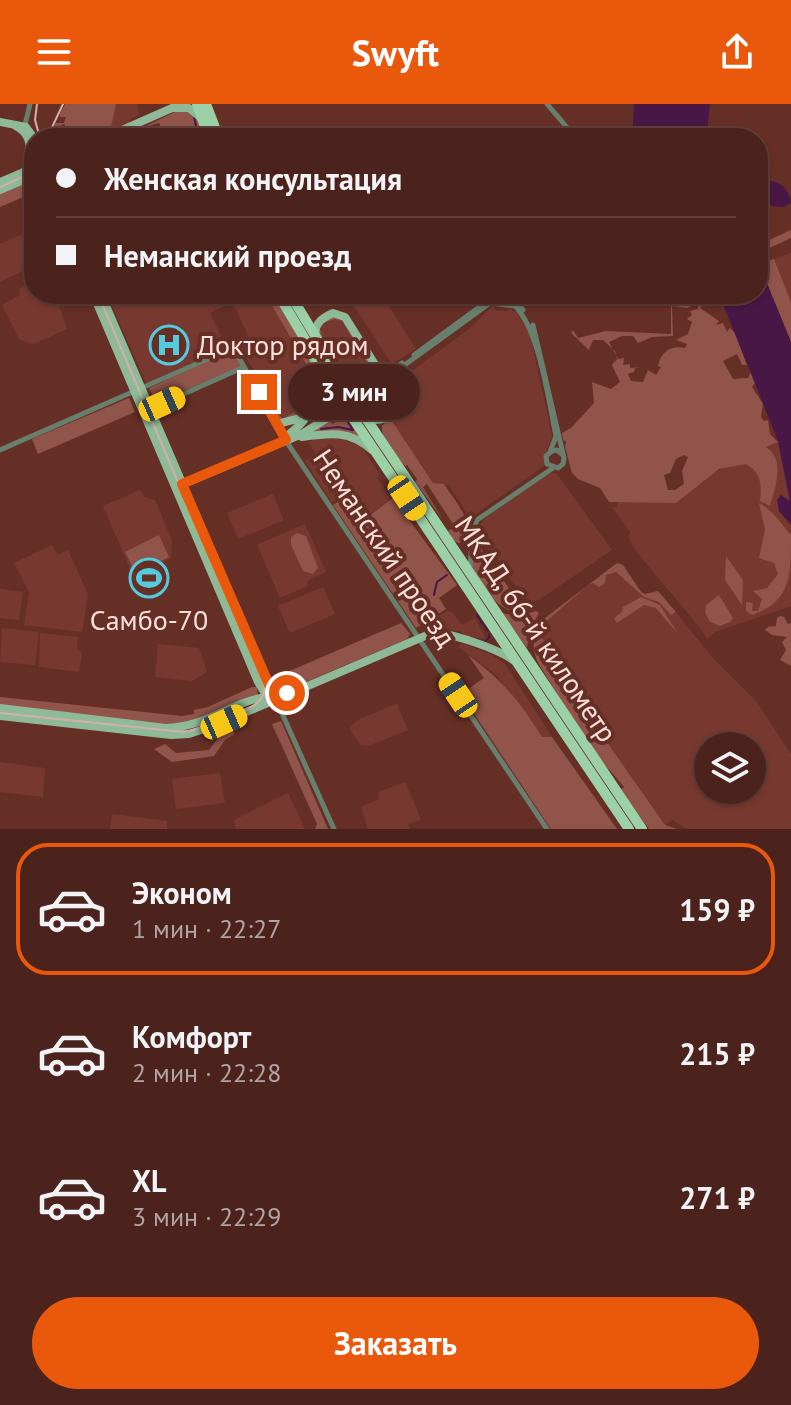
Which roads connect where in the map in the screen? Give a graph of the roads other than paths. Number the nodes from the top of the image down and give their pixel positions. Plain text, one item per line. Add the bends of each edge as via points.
1 (547, 104) edge
2 (202, 105) edge
3 (178, 106) edge
4 (202, 120) junction
5 (0, 122) edge
6 (127, 128) edge
7 (205, 128) edge
8 (214, 128) edge
9 (567, 128) edge
10 (24, 130) edge
11 (24, 172) edge
12 (24, 179) edge
13 (0, 182) edge
14 (0, 190) edge
15 (98, 304) edge
16 (105, 304) edge
17 (285, 304) edge
18 (484, 304) edge
19 (489, 304) edge
20 (498, 304) edge
21 (518, 304) edge
22 (296, 305) joint
23 (507, 306) joint
24 (324, 318) junction
25 (315, 350) junction
26 (409, 362) junction
27 (376, 363) junction
28 (244, 367) junction
29 (392, 372) junction
30 (408, 380) junction
31 (368, 389) junction
32 (138, 390) junction
33 (355, 402) junction
34 (147, 410) junction
35 (308, 415) junction
36 (388, 417) junction
37 (277, 424) junction
38 (304, 433) junction
39 (287, 439) junction
40 (384, 445) junction
41 (0, 450) edge
42 (550, 452) junction
43 (378, 456) junction
44 (564, 457) junction
45 (553, 468) junction
46 (178, 484) junction
47 (481, 590) junction
48 (485, 615) junction
49 (419, 638) junction
50 (468, 640) junction
51 (526, 676) junction
52 (271, 695) junction
53 (0, 708) edge
54 (0, 716) edge
55 (617, 802) junction
56 (334, 829) edge
57 (547, 829) edge
58 (629, 829) edge
59 (642, 829) edge

1 - 9 street
2 - 4 highway
2 - 8 highway
3 - 4 main road
3 - 6 main road
4 - 7 highway
5 - 10 main road
11 - 13 main road
12 - 14 main road
15 - 32 main road
16 - 32 main road
17 - 25 highway
18 - 29 street
19 - 26 street
20 - 23 street
21 - 44 street via 534,329
22 - 24 street via 310,320
22 - 25 highway
23 - 42 street via 516,307 531,330 556,436
24 - 25 main road via 315,330
24 - 27 main road via 343,315
25 - 33 highway, МКАД, 66-й километр
25 - 35 main road via 319,382
25 - 43 highway, МКАД, 66-й километр
26 - 29 street
26 - 30 street
27 - 29 street
27 - 31 main road via 378,377
28 - 32 street, Неманский проезд via 231,344
28 - 34 street
28 - 37 street, Неманский проезд
29 - 30 main road
29 - 31 main road
30 - 36 main road via 411,399
31 - 38 main road, bridge
32 - 34 main road
32 - 41 street
33 - 36 main road via 373,420
33 - 40 highway, МКАД, 66-й километр
34 - 46 main road
35 - 37 main road
35 - 39 main road
36 - 40 street via 379,430
37 - 39 main road, Неманский проезд
38 - 39 main road
38 - 43 main road via 344,434
39 - 46 main road
39 - 49 street, Неманский проезд
40 - 47 highway, МКАД, 66-й километр
42 - 44 street via 557,450
42 - 45 street via 546,461
43 - 48 highway, МКАД, 66-й километр
44 - 45 street via 561,466
45 - 47 street via 477,520 470,563
46 - 52 main road
47 - 55 highway, МКАД, 66-й километр
48 - 50 main road via 491,637 483,643
48 - 51 highway, МКАД, 66-й километр
49 - 50 main road via 437,633
49 - 52 main road
49 - 57 street, Неманский проезд
50 - 51 main road via 510,658
51 - 55 highway, МКАД, 66-й километр
52 - 53 main road via 260,693 201,723 176,728
52 - 54 main road via 206,729 183,735
52 - 56 street
55 - 58 highway
55 - 59 highway

